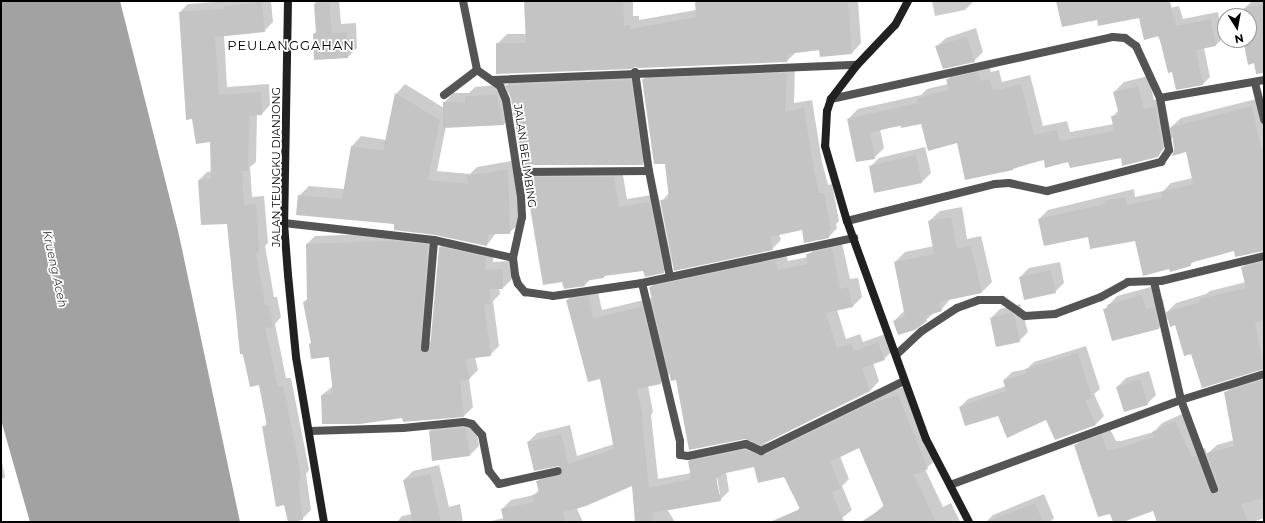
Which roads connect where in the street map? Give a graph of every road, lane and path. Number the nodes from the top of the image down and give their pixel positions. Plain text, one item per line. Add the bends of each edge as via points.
1 (288, 1) edge
2 (463, 1) edge
3 (908, 1) edge
4 (857, 64) junction
5 (477, 70) junction
6 (635, 72) junction
7 (493, 80) junction
8 (1264, 80) edge
9 (1255, 83) junction
10 (444, 95) dead end
11 (1160, 98) junction
12 (831, 99) junction
13 (1264, 120) edge
14 (649, 171) junction
15 (518, 172) junction
16 (847, 221) junction
17 (284, 223) junction
18 (854, 238) junction
19 (434, 240) junction
20 (1264, 256) edge
21 (513, 258) junction
22 (670, 277) junction
23 (1154, 282) junction
24 (642, 283) junction
25 (425, 348) dead end
26 (896, 355) junction
27 (1264, 374) edge
28 (904, 381) junction
29 (1181, 400) junction
30 (310, 431) junction
31 (558, 470) dead end
32 (950, 485) junction
33 (1214, 489) dead end
34 (324, 522) edge
35 (969, 522) edge

1 - 17 street, JALAN TEUNGKU DIANJONG
2 - 5 street
3 - 4 street via 895,25
4 - 6 street
4 - 12 street
5 - 7 street, JALAN BELIMBING
5 - 10 street
6 - 7 street
6 - 14 street
7 - 15 street, JALAN BELIMBING via 500,86 506,100
8 - 9 street
9 - 11 street
9 - 13 street
11 - 12 street via 1136,46 1124,38 1112,38
11 - 16 street via 1169,150 1161,162 1047,191 1009,183 994,184
12 - 16 street via 827,111 825,146
14 - 15 street
14 - 22 street
15 - 21 street, JALAN BELIMBING via 522,217
16 - 18 street
17 - 19 street
17 - 30 street, JALAN TEUNGKU DIANJONG via 296,357
18 - 22 street
18 - 26 street
19 - 21 street
19 - 25 street
20 - 23 street
21 - 24 street via 518,284 525,292 534,295 553,296
22 - 24 street
23 - 26 street via 1128,282 1101,297 1055,314 1024,316 1002,300 978,300 951,312 922,331
23 - 29 street
24 - 28 street via 680,441 680,455 688,456 746,444 761,451
26 - 28 street
27 - 29 street
28 - 32 street via 926,439
29 - 32 street
29 - 33 street
30 - 31 street via 403,428 464,422 472,424 482,435 489,471 499,484
30 - 34 street, JALAN TEUNGKU DIANJONG
32 - 35 street

